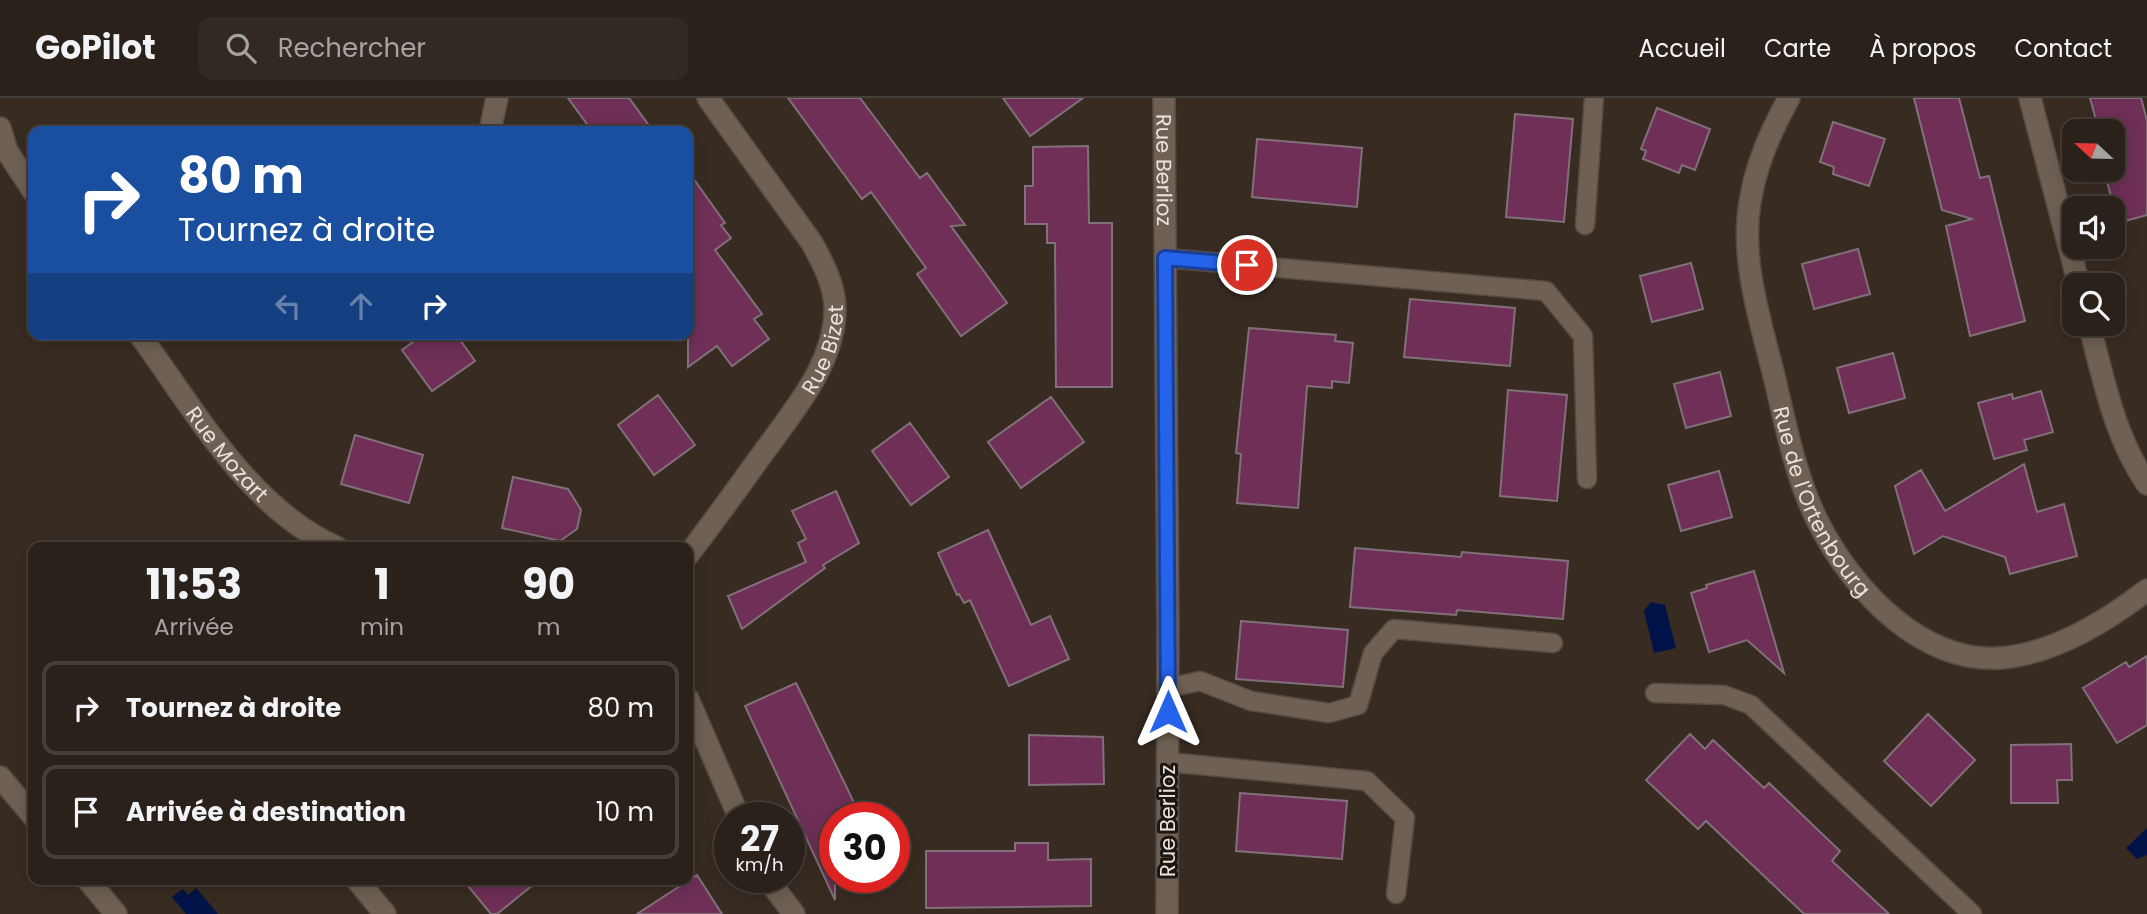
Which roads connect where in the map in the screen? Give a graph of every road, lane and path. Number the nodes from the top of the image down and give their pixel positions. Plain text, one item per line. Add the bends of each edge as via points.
1 (497, 98) edge
2 (708, 98) edge
3 (1164, 98) edge
4 (1594, 98) edge
5 (1789, 98) edge
6 (2030, 98) edge
7 (491, 126) edge
8 (0, 128) edge
9 (28, 183) edge
10 (1584, 225) dead end
11 (1165, 258) junction
12 (2076, 273) edge
13 (2092, 336) edge
14 (143, 340) edge
15 (1587, 479) dead end
16 (2147, 485) edge
17 (325, 542) edge
18 (693, 548) edge
19 (2147, 590) edge
20 (1553, 643) dead end
21 (1168, 688) junction
22 (1655, 693) dead end
23 (693, 711) edge
24 (1167, 762) junction
25 (0, 777) edge
26 (733, 802) edge
27 (28, 810) edge
28 (92, 885) edge
29 (361, 885) edge
30 (778, 893) edge
31 (1396, 894) dead end
32 (116, 914) edge
33 (385, 914) edge
34 (794, 914) edge
35 (1167, 914) edge
36 (1972, 914) edge

1 - 7 street
2 - 18 street, Rue Bizet via 812,243 825,267 835,309 830,341 803,397
3 - 11 street, Rue Berlioz
4 - 10 lane
5 - 19 street, Rue de l'Ortenbourg via 1769,135 1753,190 1751,269 1804,486 1818,522 1854,578 1904,627 1937,645 1986,658 2032,653 2055,645
6 - 12 street
8 - 9 street via 7,151
11 - 15 lane via 1546,291 1583,336
11 - 21 street, Rue Berlioz
13 - 16 street via 2117,429
14 - 17 street, Rue Mozart via 267,502
20 - 21 lane via 1394,629 1373,653 1358,705 1329,713 1251,701 1200,681
21 - 24 street, Rue Berlioz
22 - 36 lane via 1724,695 1751,705
23 - 26 street
24 - 31 lane via 1367,780 1405,818
24 - 35 street, Rue Berlioz
25 - 27 street
28 - 32 street
29 - 33 street
30 - 34 street

